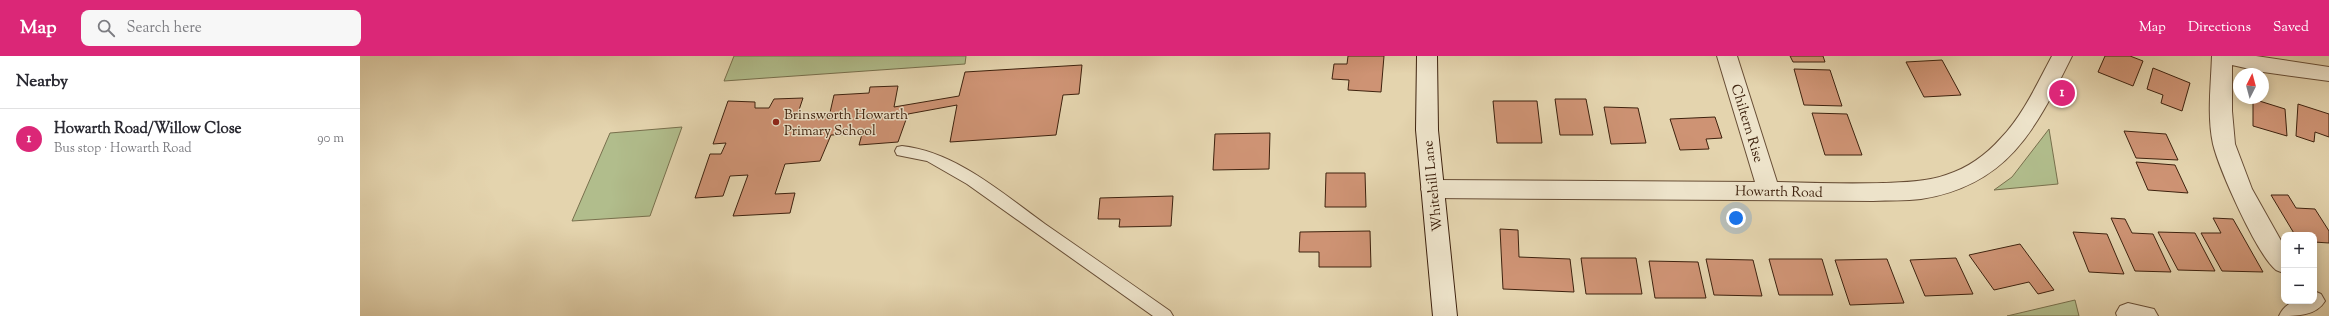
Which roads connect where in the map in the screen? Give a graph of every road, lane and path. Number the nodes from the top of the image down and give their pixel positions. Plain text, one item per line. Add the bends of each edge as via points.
1 (1427, 56) edge
2 (1727, 56) edge
3 (2062, 56) edge
4 (2223, 56) edge
5 (2329, 74) edge
6 (902, 151) dead end
7 (1432, 189) junction
8 (1769, 191) junction
9 (2281, 260) edge
10 (2318, 298) edge
11 (1165, 316) edge
12 (1445, 316) edge
13 (2291, 316) edge

1 - 7 street, Whitehill Lane via 1427,130
2 - 8 street, Chiltern Rise
3 - 8 street, Howarth Road via 2036,107 2019,133 1986,166 1971,176 1921,190
4 - 5 street via 2263,65
4 - 9 street via 2224,145 2257,221
6 - 11 lane via 932,157 972,180
7 - 8 street, Howarth Road
7 - 12 street, Whitehill Lane
10 - 13 street

